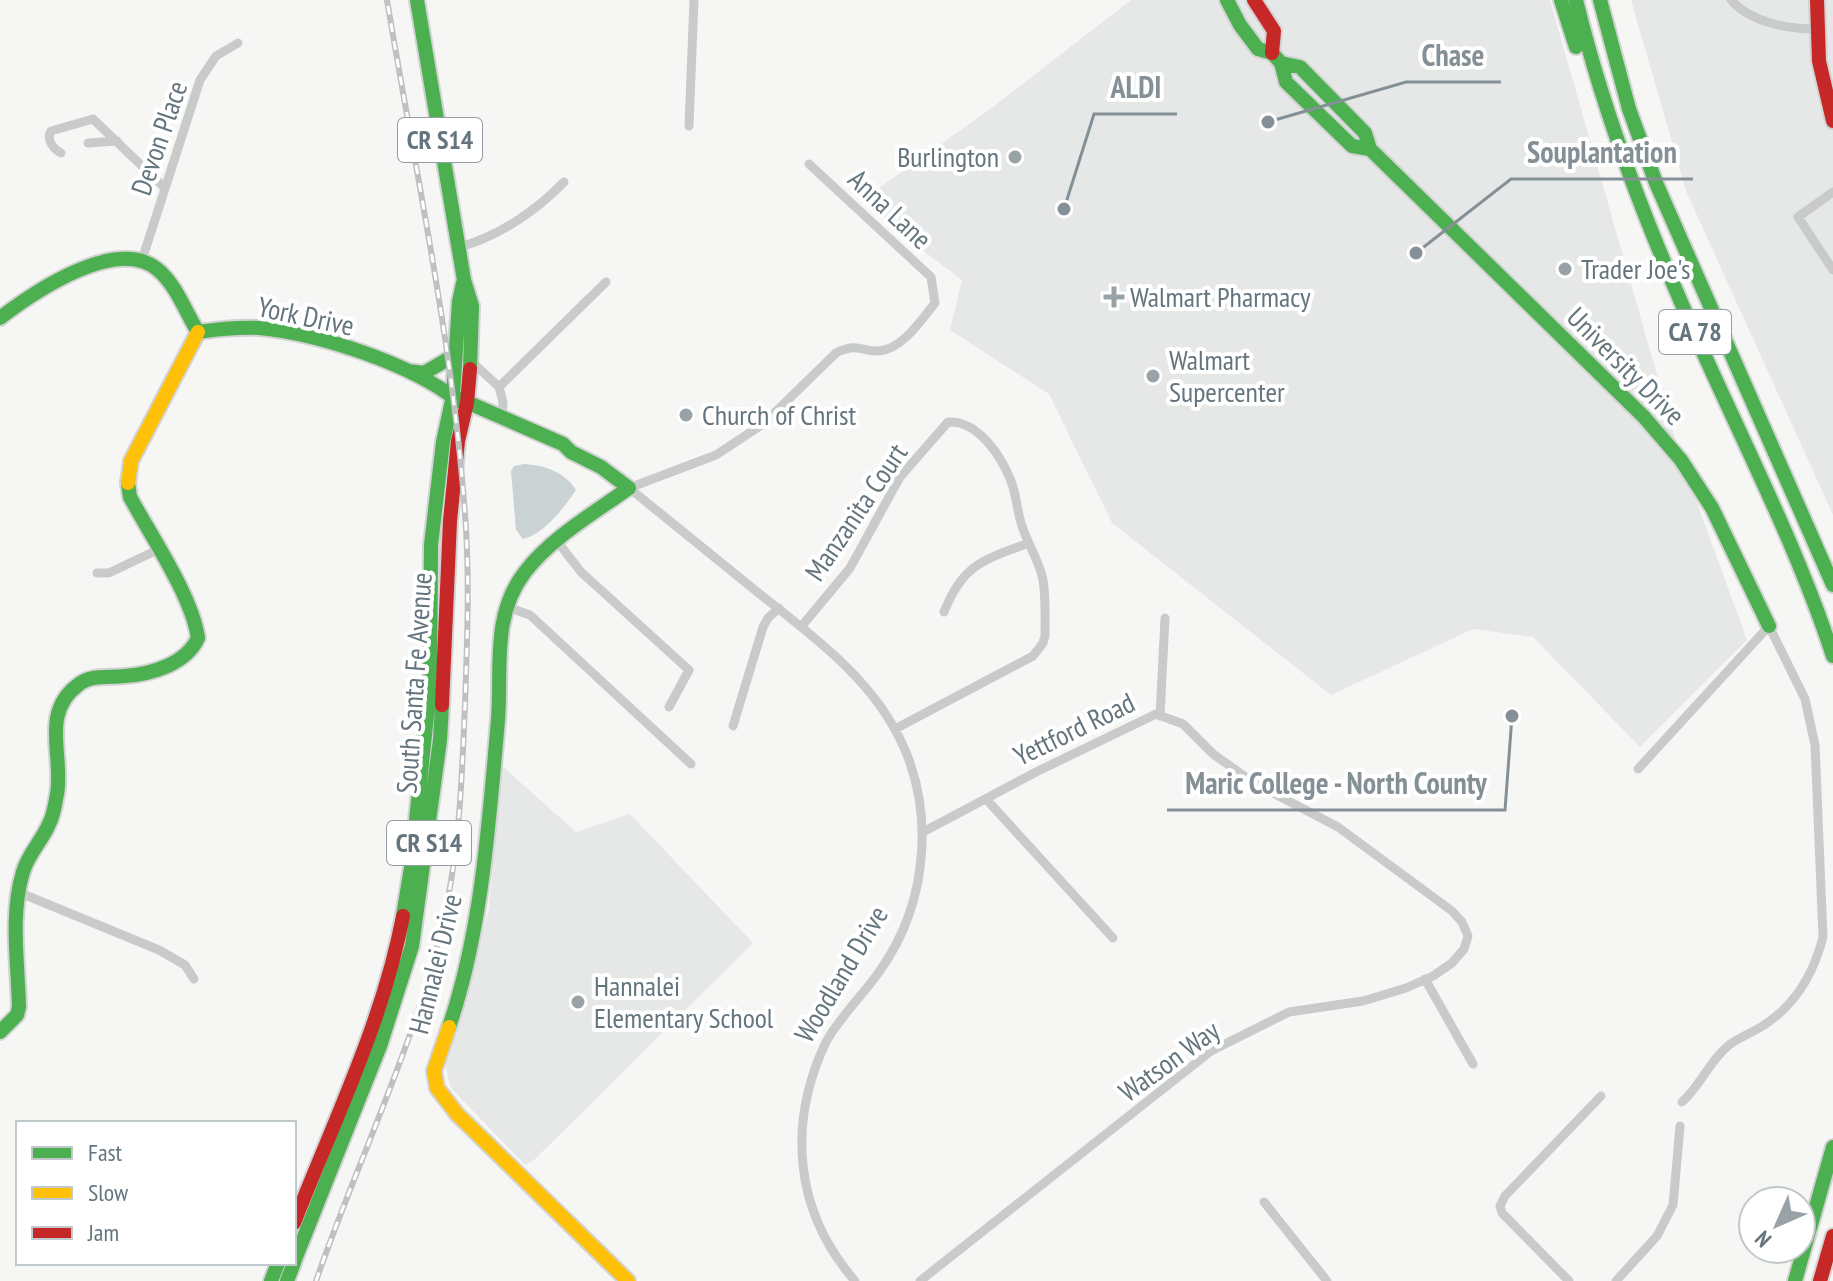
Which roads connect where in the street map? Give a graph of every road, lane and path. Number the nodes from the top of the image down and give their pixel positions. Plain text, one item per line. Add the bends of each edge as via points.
1 (417, 0) edge
2 (694, 0) edge
3 (1227, 0) edge
4 (1254, 0) edge
5 (1561, 0) edge
6 (1576, 0) edge
7 (1600, 0) edge
8 (1607, 0) edge
9 (1731, 0) edge
10 (1817, 0) edge
11 (1605, 20) junction
12 (1816, 29) junction
13 (238, 43) dead end
14 (1277, 58) junction
15 (1833, 121) edge
16 (689, 126) dead end
17 (117, 141) junction
18 (88, 143) dead end
19 (61, 153) dead end
20 (1622, 161) junction
21 (809, 164) dead end
22 (564, 182) dead end
23 (165, 188) junction
24 (1833, 192) edge
25 (460, 247) junction
26 (142, 260) junction
27 (1833, 270) edge
28 (464, 280) junction
29 (606, 282) dead end
30 (0, 318) edge
31 (198, 332) junction
32 (455, 355) junction
33 (471, 361) junction
34 (408, 371) junction
35 (499, 387) junction
36 (462, 402) junction
37 (502, 416) junction
38 (571, 452) junction
39 (629, 488) junction
40 (557, 541) junction
41 (1029, 543) junction
42 (157, 550) junction
43 (97, 573) dead end
44 (1833, 585) edge
45 (507, 607) junction
46 (779, 608) junction
47 (944, 612) dead end
48 (1165, 618) dead end
49 (1769, 626) junction
50 (801, 627) junction
51 (1833, 656) edge
52 (669, 707) dead end
53 (1160, 716) junction
54 (733, 726) dead end
55 (895, 729) junction
56 (691, 764) dead end
57 (1638, 769) dead end
58 (986, 799) junction
59 (923, 832) junction
60 (18, 892) junction
61 (1468, 936) joint
62 (1113, 938) dead end
63 (194, 979) dead end
64 (1425, 979) junction
65 (0, 1032) edge
66 (1473, 1064) dead end
67 (1601, 1096) dead end
68 (1682, 1102) dead end
69 (1680, 1126) dead end
70 (1833, 1147) edge
71 (1264, 1202) dead end
72 (296, 1218) edge
73 (1833, 1236) edge
74 (296, 1257) edge
75 (628, 1281) edge
76 (855, 1281) edge
77 (920, 1281) edge
78 (1327, 1281) edge
79 (1569, 1281) edge
80 (1616, 1281) edge
81 (1795, 1281) edge
82 (1820, 1281) edge

1 - 25 main road, South Santa Fe Avenue / CR S14
2 - 16 street
3 - 14 main road, University Drive via 1258,49
4 - 14 main road, University Drive via 1274,31
5 - 20 main road
6 - 20 main road, CA 78
7 - 11 main road, CA 78
8 - 11 main road
9 - 12 street via 1758,18
10 - 12 main road
11 - 44 main road, CA 78 via 1656,183
12 - 15 main road via 1819,72
13 - 23 street, Devon Place via 216,56 200,80
14 - 49 main road, University Drive via 1286,82 1352,146 1370,149 1644,417 1712,508
17 - 18 street
17 - 19 street via 91,119 51,131 51,144
17 - 23 street
20 - 51 main road, CA 78 via 1794,554
21 - 39 street, Anna Lane via 931,277 935,303 913,331 891,347 836,353 763,424 716,455
22 - 25 street via 495,235
23 - 26 street, Devon Place
24 - 27 street via 1798,217
25 - 28 main road, South Santa Fe Avenue / CR S14
26 - 30 main road via 112,259 32,295
26 - 31 main road via 159,271
28 - 32 main road, South Santa Fe Avenue / CR S14
28 - 33 main road, South Santa Fe Avenue / CR S14 via 472,306
29 - 35 street
31 - 34 main road, York Drive via 266,329
31 - 42 main road via 131,461 130,497
32 - 34 main road via 424,373
32 - 36 main road, South Santa Fe Avenue / CR S14
33 - 35 street
33 - 36 main road, South Santa Fe Avenue / CR S14
34 - 36 main road, York Drive
35 - 37 street
36 - 37 main road, Woodland Drive
36 - 38 main road, Woodland Drive via 560,452
36 - 72 main road, South Santa Fe Avenue / CR S14 via 443,442 431,545 430,687 404,911 366,1041
36 - 74 main road, South Santa Fe Avenue / CR S14 via 437,559 446,599 440,740 412,946 380,1046
37 - 38 main road, Woodland Drive
38 - 39 main road, Woodland Drive
39 - 40 main road, Hannalei Drive
39 - 46 street, Woodland Drive
40 - 45 main road, Hannalei Drive via 524,573
40 - 52 street via 581,572 689,670
41 - 47 street via 971,568 954,587
41 - 50 street, Manzanita Court via 999,457 968,425 948,422 900,477 850,568
41 - 55 street, Manzanita Court via 1043,580 1043,643 1033,656
42 - 43 street via 109,573
42 - 60 main road via 187,604 198,638 180,660 126,676 86,679 70,692 54,721 59,780 54,814 23,869
45 - 56 street via 530,615
45 - 75 main road, Hannalei Drive via 500,631 498,717 475,928 434,1071 437,1088 457,1114
46 - 50 street, Woodland Drive
46 - 54 street via 763,627
48 - 53 street
49 - 57 street
49 - 68 street, University Drive via 1805,699 1815,745 1823,937 1817,962 1792,1002 1730,1044
50 - 55 street, Woodland Drive via 863,685
53 - 58 street, Yettford Road via 1133,724
53 - 61 street, Yettford Road via 1183,724 1254,783 1338,827 1452,911
55 - 59 street, Woodland Drive via 916,782
58 - 59 street, Yettford Road
58 - 62 street
59 - 76 street, Woodland Drive via 918,885 905,924 882,969 825,1044 808,1090 801,1134 801,1166 814,1213 830,1248
60 - 63 street via 159,950 185,965
60 - 65 main road via 19,1007
61 - 64 street, Watson Way via 1452,963
64 - 66 street
64 - 77 street, Watson Way via 1363,1001 1289,1012 1211,1051
67 - 79 street via 1500,1206
69 - 80 street via 1673,1205 1657,1236
70 - 81 main road
71 - 78 street
73 - 82 main road

